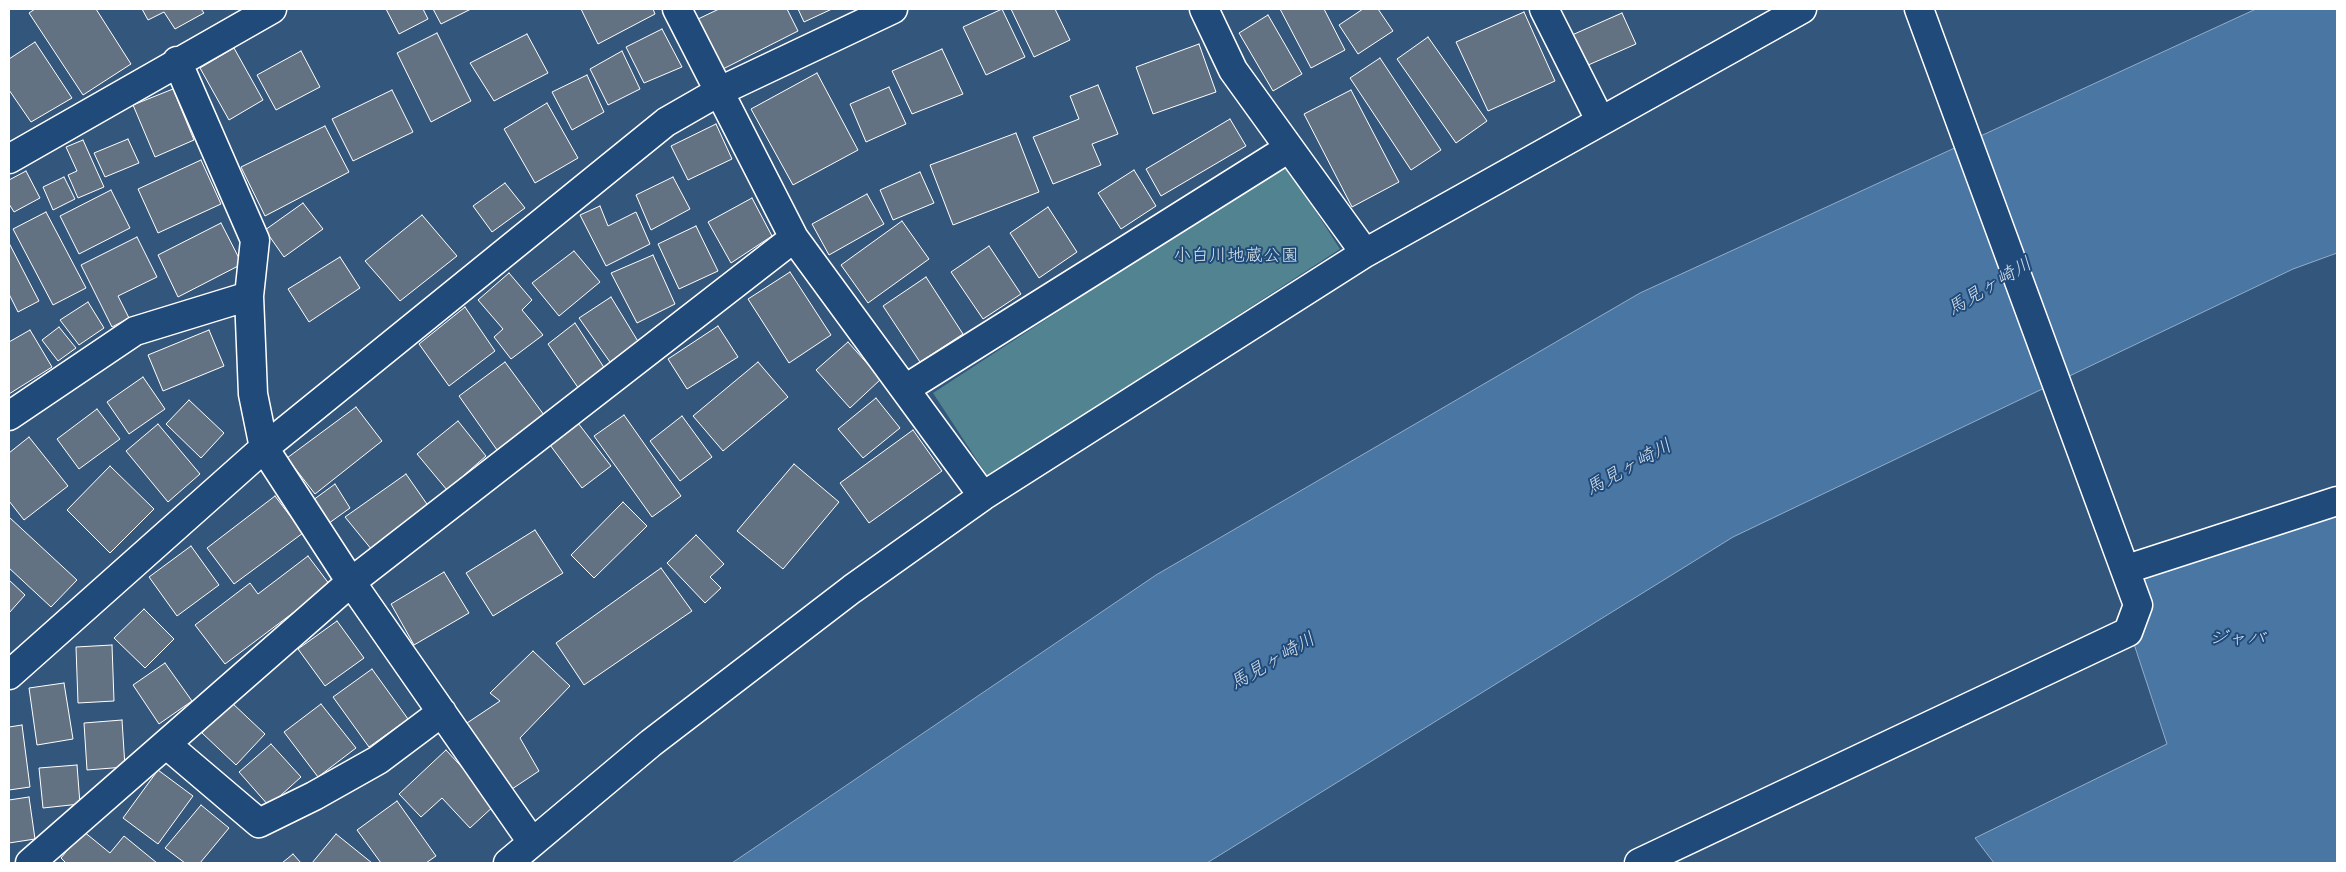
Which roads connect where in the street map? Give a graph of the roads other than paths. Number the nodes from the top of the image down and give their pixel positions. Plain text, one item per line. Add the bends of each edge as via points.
1 (272, 9) edge
2 (677, 9) edge
3 (893, 9) edge
4 (1204, 9) edge
5 (1544, 9) edge
6 (1802, 9) edge
7 (1919, 9) edge
8 (177, 61) junction
9 (720, 92) junction
10 (1600, 120) junction
11 (1289, 148) junction
12 (9, 159) edge
13 (794, 238) junction
14 (1366, 253) junction
15 (249, 296) junction
16 (905, 389) junction
17 (9, 416) edge
18 (264, 448) junction
19 (983, 496) junction
20 (2337, 501) edge
21 (2127, 569) junction
22 (351, 582) junction
23 (9, 674) edge
24 (442, 712) junction
25 (166, 744) junction
26 (532, 842) junction
27 (30, 863) edge
28 (508, 863) edge
29 (1639, 863) edge

1 - 8 street
2 - 9 street
3 - 9 street
4 - 11 street via 1232,70
5 - 10 street
6 - 10 street
7 - 21 street
8 - 12 street
8 - 15 street via 255,240
9 - 13 street
9 - 18 street via 666,122
10 - 14 street
11 - 14 street
11 - 16 street
13 - 16 street
13 - 22 street
14 - 19 street
15 - 17 street via 135,331
15 - 18 street via 253,394
16 - 19 street
18 - 22 street
18 - 23 street
19 - 26 street via 821,612 650,743
20 - 21 street
21 - 29 street via 2138,605 2128,632
22 - 24 street
22 - 25 street
24 - 25 street via 378,760 259,822
24 - 26 street
25 - 27 street
26 - 28 street

